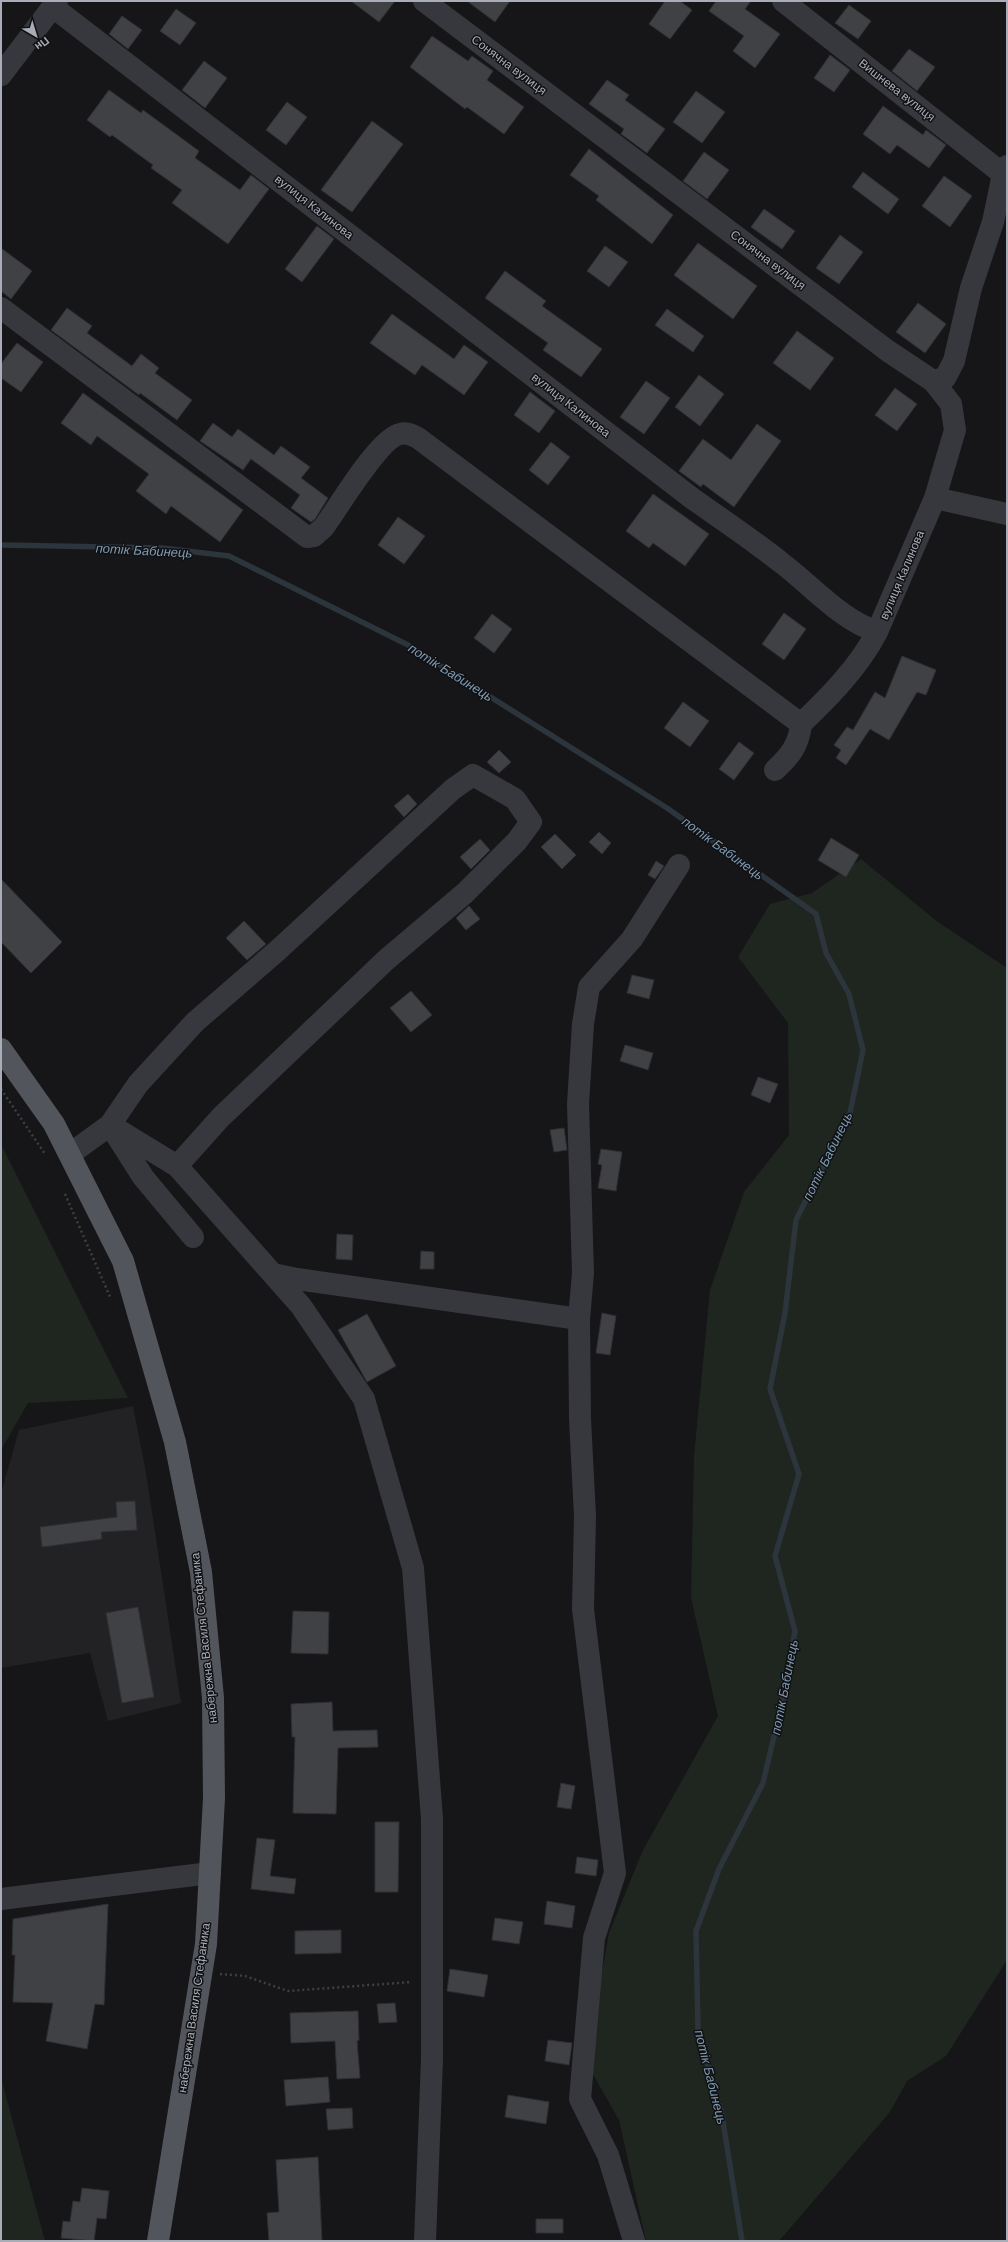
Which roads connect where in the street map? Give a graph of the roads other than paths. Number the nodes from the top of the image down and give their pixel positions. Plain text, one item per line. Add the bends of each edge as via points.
1 (424, 1) edge
2 (783, 1) edge
3 (55, 4) edge
4 (1, 76) edge
5 (1005, 170) edge
6 (1, 308) edge
7 (933, 381) junction
8 (935, 498) junction
9 (1007, 514) edge
10 (877, 632) junction
11 (801, 724) junction
12 (776, 770) dead end
13 (679, 865) dead end
14 (1, 1049) edge
15 (110, 1125) junction
16 (70, 1154) junction
17 (177, 1166) junction
18 (193, 1237) dead end
19 (273, 1274) junction
20 (579, 1319) junction
21 (210, 1873) junction
22 (1, 1899) edge
23 (158, 2241) edge
24 (425, 2241) edge
25 (634, 2241) edge

1 - 7 street, Сонячна вулиця via 888,351
2 - 5 street, Вишнева вулиця
3 - 4 street
3 - 10 street, вулиця Калинова via 687,494 783,564 862,627
5 - 7 street via 993,222 971,288 954,362 945,378
6 - 11 street via 307,536 314,536 324,527 382,446 400,434 409,433
7 - 8 street, вулиця Калинова via 951,404 955,430
8 - 9 street
8 - 10 street, вулиця Калинова
10 - 11 street via 869,648 828,698
11 - 12 street via 799,739 791,755
13 - 20 street via 632,939 589,987 583,1024 578,1104 584,1273
14 - 16 main road, набережна Василя Стефаника via 54,1124
15 - 16 street
15 - 17 street
15 - 17 street via 138,1084 195,1022 277,951 454,789 473,775 514,799 531,822 517,841 465,893 386,960 227,1111
15 - 18 street via 143,1177
16 - 21 main road, набережна Василя Стефаника via 123,1261 175,1442 201,1572 213,1698 214,1798
17 - 19 street
19 - 20 street
19 - 24 street via 301,1306 364,1399 413,1568 432,1819 432,2058
20 - 25 street via 580,1419 585,1516 583,1609 615,1873 594,1938 580,2099 608,2155
21 - 22 street
21 - 23 main road, набережна Василя Стефаника via 206,1944

